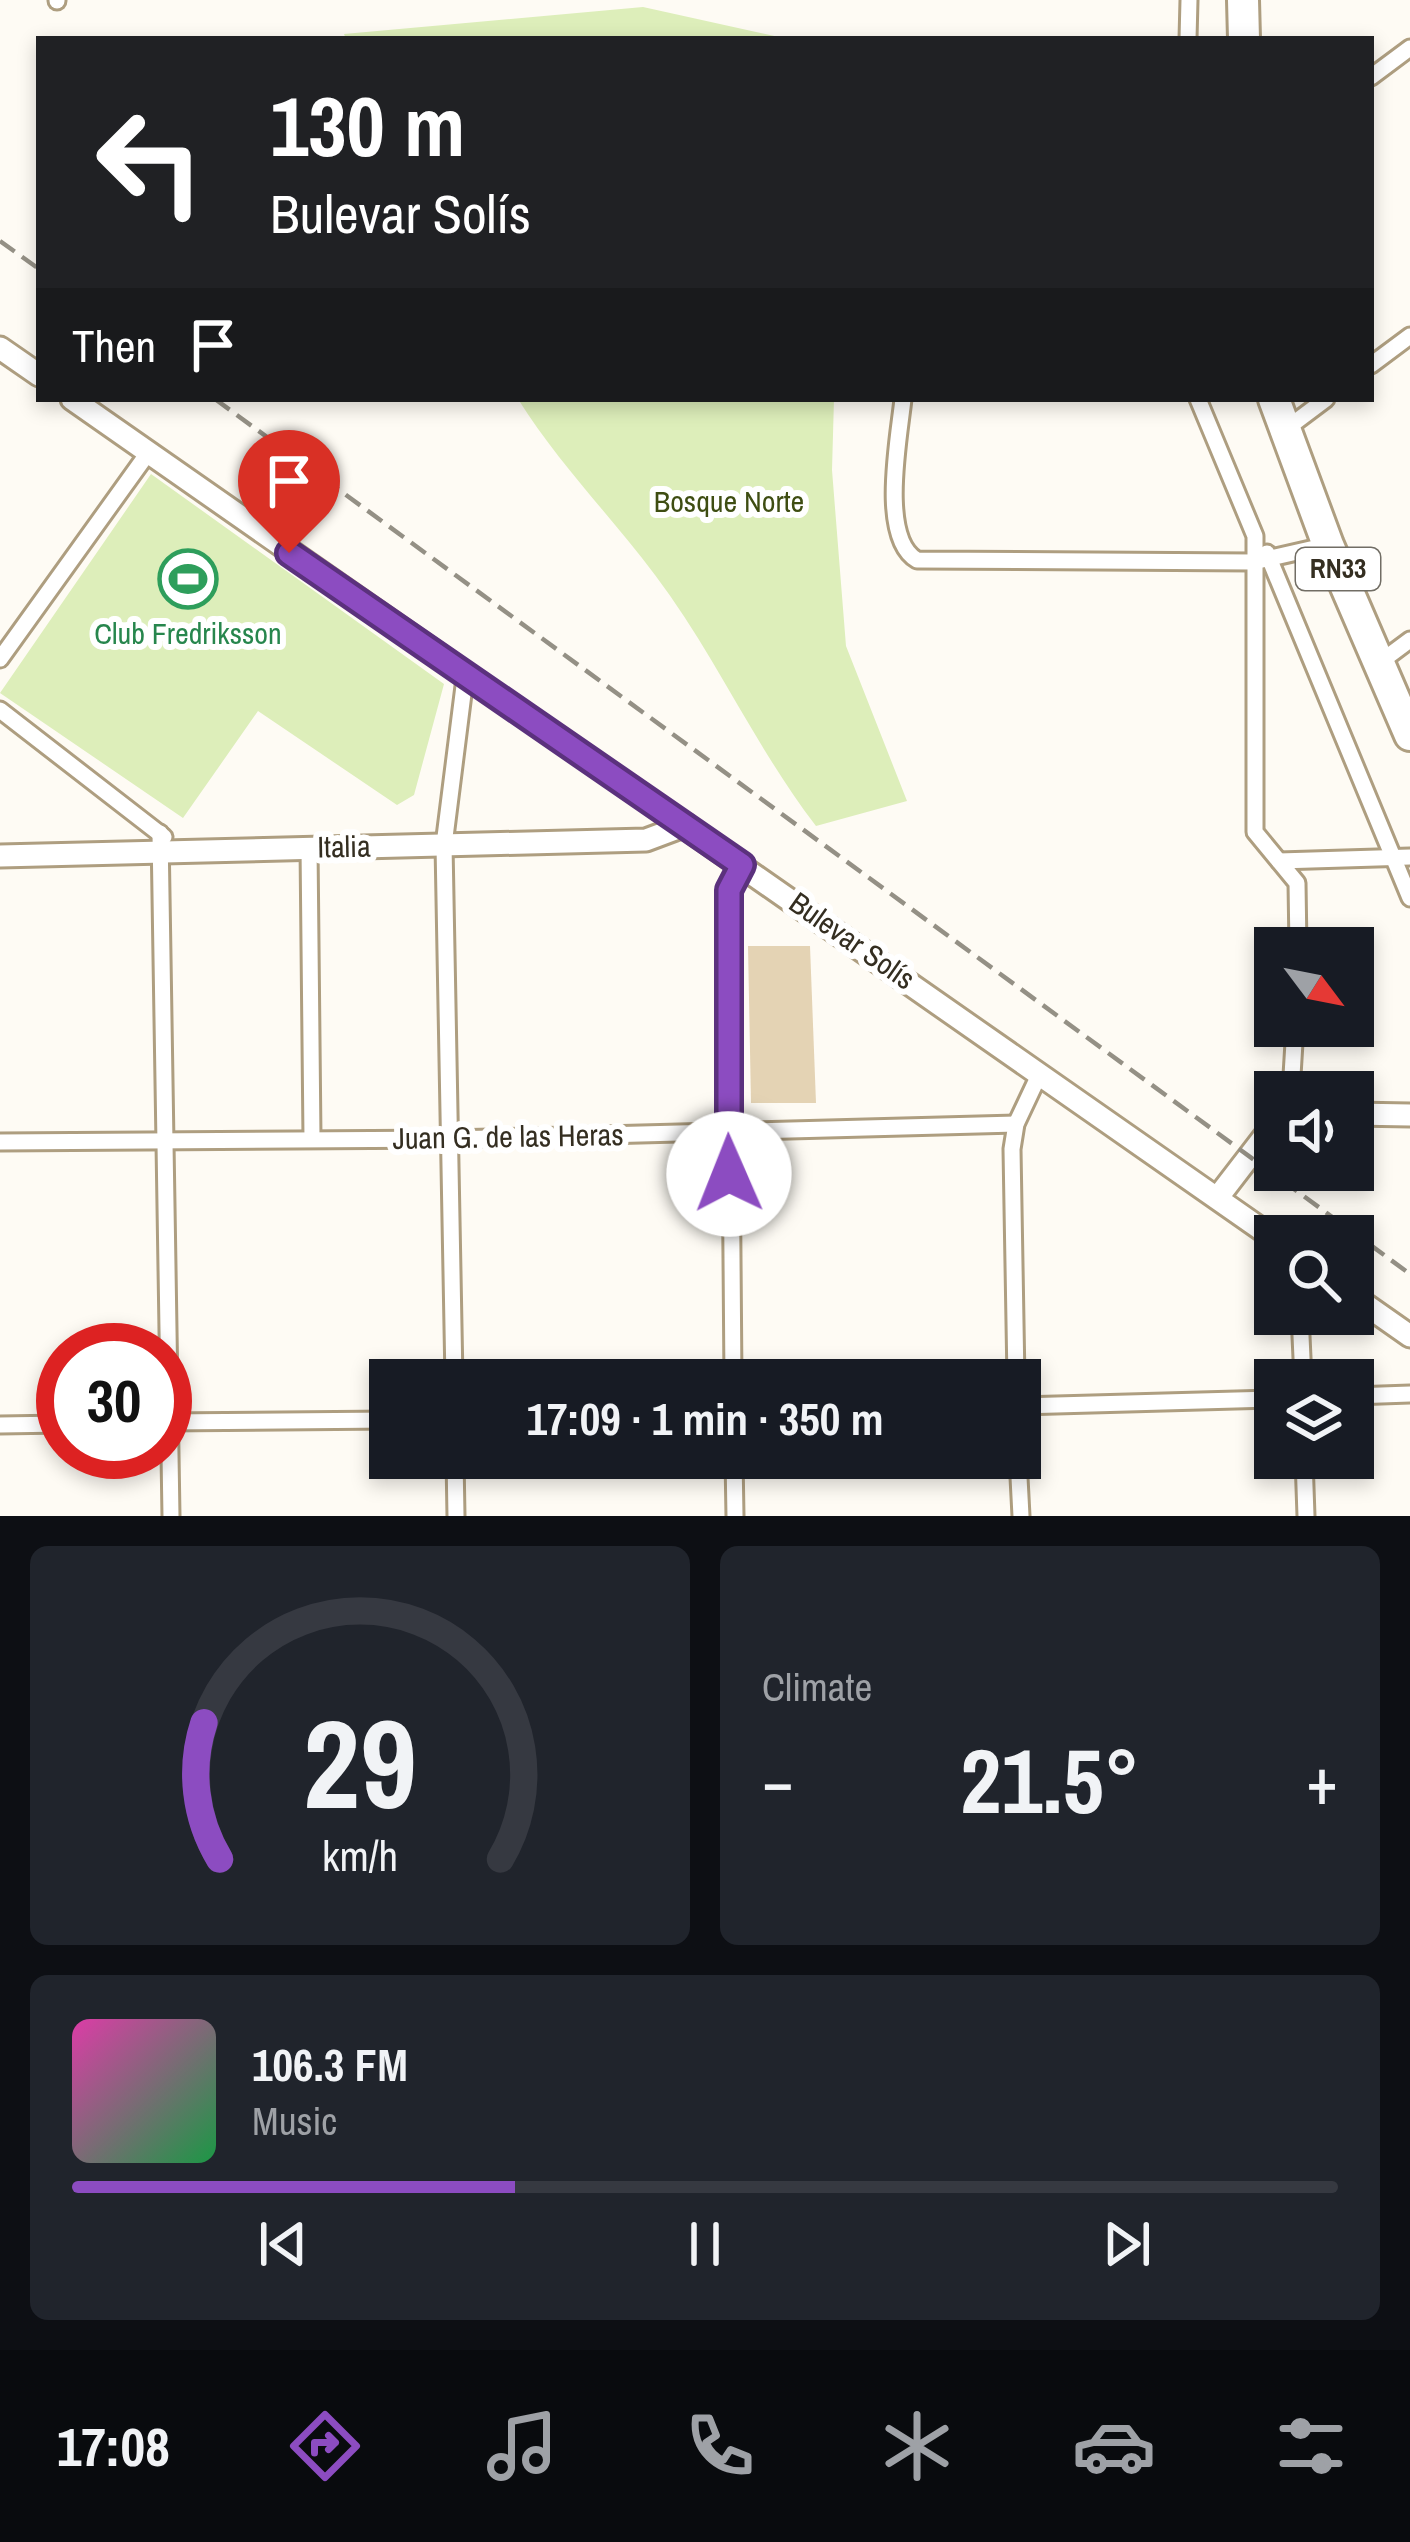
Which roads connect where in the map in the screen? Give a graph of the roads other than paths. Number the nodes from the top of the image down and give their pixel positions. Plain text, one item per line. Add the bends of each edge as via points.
1 (1189, 0) edge
2 (1243, 0) edge
3 (1188, 36) edge
4 (1244, 36) edge
5 (1410, 48) edge
6 (1374, 75) edge
7 (1410, 336) edge
8 (0, 348) edge
9 (1374, 363) edge
10 (36, 374) edge
11 (76, 402) edge
12 (902, 402) edge
13 (1199, 402) edge
14 (1275, 402) edge
15 (1322, 402) edge
16 (1283, 431) junction
17 (148, 454) junction
18 (1255, 536) junction
19 (1328, 545) junction
20 (1271, 561) junction
21 (1253, 562) junction
22 (1410, 640) edge
23 (0, 659) edge
24 (1378, 664) junction
25 (465, 678) junction
26 (0, 710) edge
27 (1410, 735) edge
28 (686, 825) junction
29 (166, 845) junction
30 (444, 845) junction
31 (309, 847) junction
32 (0, 856) edge
33 (1402, 857) edge
34 (1279, 861) junction
35 (742, 865) junction
36 (1410, 898) edge
37 (1299, 927) edge
38 (1040, 1073) junction
39 (1374, 1114) edge
40 (1410, 1115) edge
41 (1016, 1124) junction
42 (729, 1132) junction
43 (313, 1138) junction
44 (450, 1139) junction
45 (165, 1140) junction
46 (0, 1142) edge
47 (1254, 1150) edge
48 (1218, 1197) junction
49 (1254, 1224) edge
50 (1374, 1311) edge
51 (166, 1323) edge
52 (1410, 1336) edge
53 (454, 1359) edge
54 (733, 1359) edge
55 (1016, 1359) edge
56 (1410, 1394) edge
57 (1374, 1395) edge
58 (1254, 1400) edge
59 (1041, 1405) edge
60 (369, 1420) edge
61 (192, 1422) edge
62 (36, 1424) edge
63 (0, 1425) edge
64 (169, 1479) edge
65 (455, 1479) edge
66 (735, 1479) edge
67 (1019, 1479) edge
68 (1305, 1479) edge
69 (171, 1516) edge
70 (456, 1516) edge
71 (736, 1516) edge
72 (1021, 1516) edge
73 (1306, 1516) edge

1 - 3 street
2 - 4 highway
5 - 6 street
7 - 9 street
8 - 10 street
11 - 17 street, Bulevar Solís
12 - 21 street via 895,524 908,554 929,562
13 - 18 street
14 - 16 highway, RN33
15 - 16 street
16 - 19 highway, RN33
17 - 23 street
17 - 25 street, Bulevar Solís
18 - 20 street
18 - 21 street
19 - 20 street
19 - 24 highway, RN33
20 - 21 street
20 - 33 street
21 - 34 street via 1255,832
22 - 24 street
24 - 27 highway, RN33
25 - 28 street, Bulevar Solís
25 - 30 street
26 - 29 street
28 - 30 street, Italia via 646,840
28 - 35 street, Bulevar Solís
29 - 31 street, Italia
29 - 32 street, Italia
29 - 45 street
30 - 31 street, Italia
30 - 44 street
31 - 43 street
33 - 34 street
33 - 36 street
34 - 37 street via 1301,895
35 - 38 street, Bulevar Solís
35 - 42 street via 729,890
38 - 41 street
38 - 48 street, Bulevar Solís
39 - 40 street
41 - 42 street, Juan G. de las Heras
41 - 55 street
42 - 44 street, Juan G. de las Heras
42 - 54 street
43 - 44 street, Juan G. de las Heras
43 - 45 street, Juan G. de las Heras
44 - 53 street
45 - 46 street, Juan G. de las Heras
45 - 51 street
47 - 48 street
48 - 49 street, Bulevar Solís
50 - 52 street
56 - 57 street
58 - 59 street
60 - 61 street
62 - 63 street
64 - 69 street
65 - 70 street
66 - 71 street
67 - 72 street
68 - 73 street

